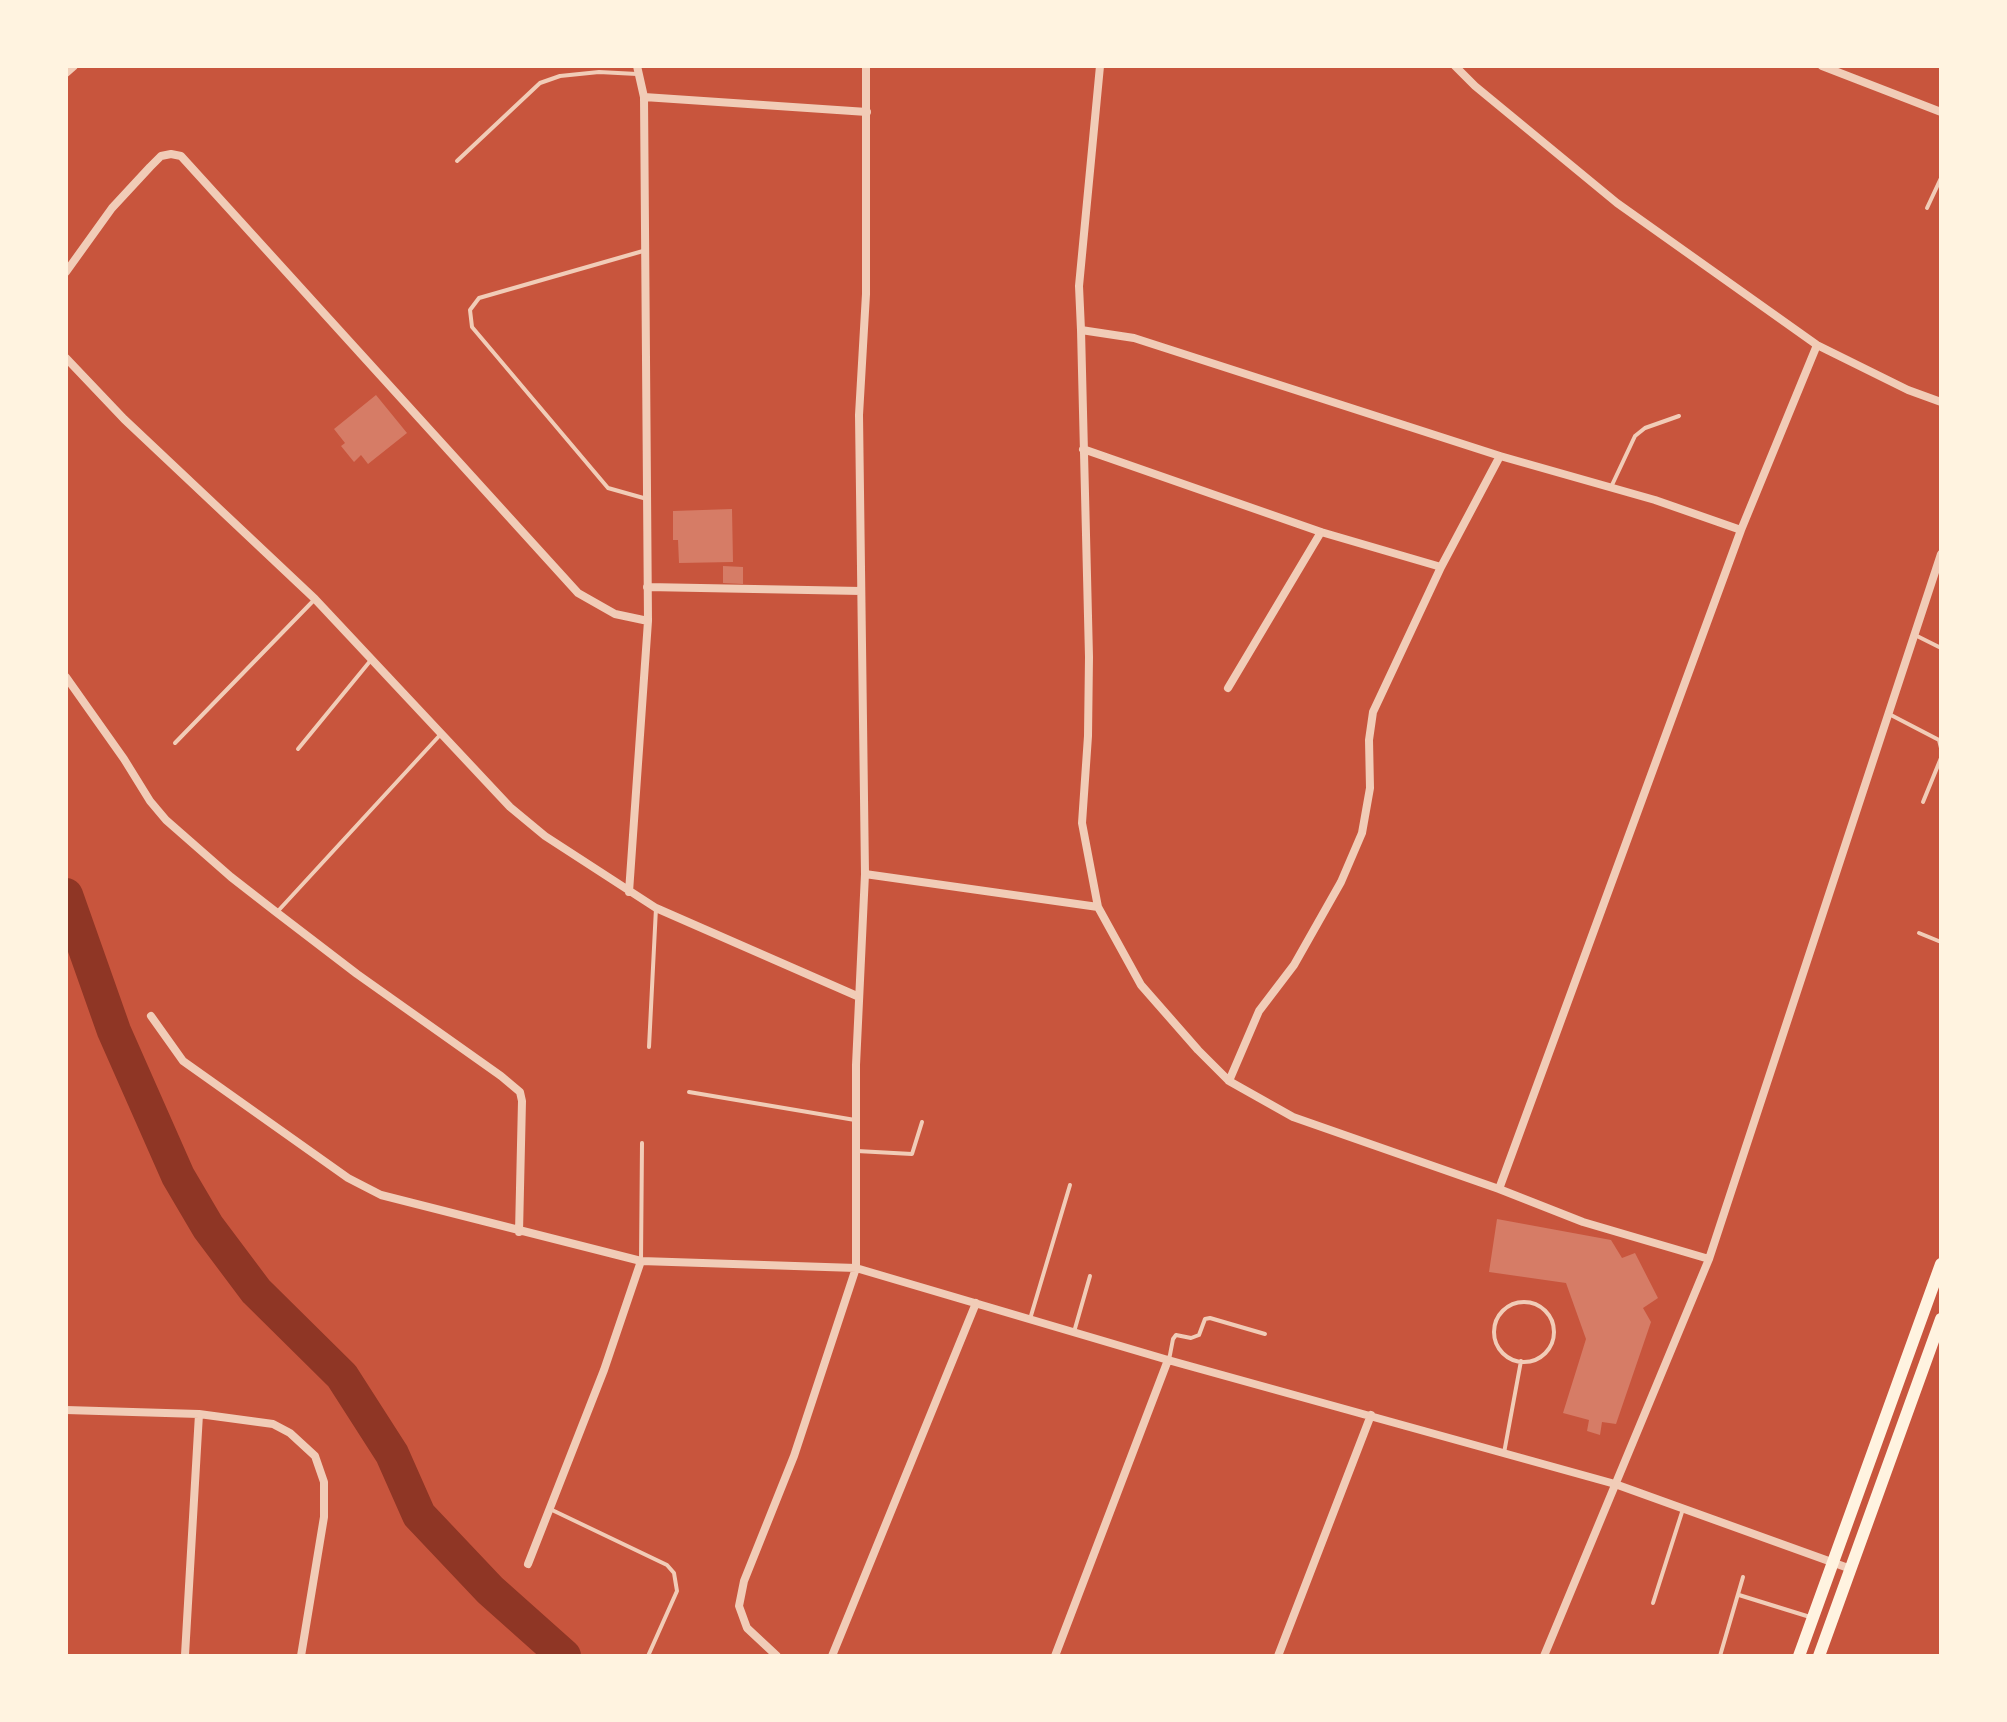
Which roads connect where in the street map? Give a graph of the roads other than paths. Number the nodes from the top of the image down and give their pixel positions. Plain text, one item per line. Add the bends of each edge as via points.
1 (74, 66) edge
2 (866, 66) edge
3 (1100, 66) edge
4 (1455, 66) edge
5 (1822, 66) edge
6 (638, 70) edge
7 (66, 73) edge
8 (644, 97) junction
9 (867, 112) junction
10 (1941, 112) edge
11 (457, 161) dead end
12 (1941, 178) edge
13 (1927, 208) dead end
14 (645, 251) junction
15 (66, 272) edge
16 (1081, 330) junction
17 (1817, 345) junction
18 (66, 358) edge
19 (1941, 402) edge
20 (1679, 416) dead end
21 (1083, 449) junction
22 (1500, 456) junction
23 (1611, 488) junction
24 (647, 499) junction
25 (1741, 530) junction
26 (1321, 532) junction
27 (1941, 554) edge
28 (1441, 567) junction
29 (647, 587) junction
30 (861, 591) junction
31 (315, 599) junction
32 (648, 621) junction
33 (1915, 635) junction
34 (1941, 648) edge
35 (371, 660) junction
36 (66, 677) edge
37 (1228, 688) dead end
38 (1889, 714) junction
39 (441, 734) junction
40 (175, 743) dead end
41 (1941, 748) edge
42 (298, 749) dead end
43 (1941, 758) edge
44 (1923, 802) dead end
45 (865, 874) junction
46 (629, 892) junction
47 (1098, 907) junction
48 (656, 908) junction
49 (276, 912) junction
50 (1919, 933) dead end
51 (1941, 942) edge
52 (857, 996) junction
53 (151, 1016) dead end
54 (649, 1047) dead end
55 (1229, 1081) junction
56 (689, 1092) dead end
57 (855, 1120) junction
58 (922, 1122) dead end
59 (642, 1143) dead end
60 (855, 1151) junction
61 (1070, 1185) dead end
62 (1499, 1189) junction
63 (519, 1232) junction
64 (1709, 1259) junction
65 (641, 1261) junction
66 (1941, 1264) edge
67 (856, 1268) junction
68 (1090, 1276) dead end
69 (976, 1303) junction
70 (1030, 1319) junction
71 (1941, 1319) edge
72 (1074, 1332) junction
73 (1265, 1334) dead end
74 (1168, 1360) junction
75 (1521, 1361) junction
76 (66, 1410) edge
77 (199, 1414) junction
78 (1371, 1415) junction
79 (1504, 1453) junction
80 (1615, 1484) junction
81 (550, 1509) junction
82 (1683, 1509) junction
83 (1834, 1562) junction
84 (528, 1564) dead end
85 (1851, 1569) junction
86 (1743, 1577) dead end
87 (1738, 1594) junction
88 (1653, 1603) dead end
89 (1813, 1618) junction
90 (185, 1655) edge
91 (301, 1656) edge
92 (648, 1656) edge
93 (777, 1656) edge
94 (832, 1656) edge
95 (1055, 1656) edge
96 (1278, 1656) edge
97 (1544, 1656) edge
98 (1720, 1656) edge
99 (1799, 1656) edge
100 (1819, 1656) edge

1 - 7 street
2 - 9 street
3 - 16 street via 1079,286
4 - 17 street via 1617,203
5 - 10 street
6 - 8 street
6 - 11 lane via 560,76 540,83
8 - 9 street
8 - 14 street
9 - 30 street via 859,415
12 - 13 lane
14 - 24 street
14 - 24 lane via 479,298 470,310 472,327 608,488
15 - 32 street via 112,208 150,167 161,156 181,156 578,593 615,614
16 - 21 street
16 - 22 street via 1134,338
17 - 19 street
17 - 25 street
18 - 31 street
20 - 23 lane via 1635,436
21 - 26 street
21 - 47 street via 1089,657 1082,823
22 - 23 street
22 - 28 street
23 - 25 street
24 - 29 street
25 - 62 street
26 - 28 street
26 - 37 street
27 - 33 street
28 - 55 street via 1373,712 1362,833 1294,965 1259,1011
29 - 30 street
29 - 32 street
30 - 45 street
31 - 35 street
31 - 40 lane
32 - 46 street
33 - 34 lane
33 - 38 street
35 - 39 street
35 - 42 lane
36 - 49 street via 166,820
38 - 41 lane via 1939,740
38 - 64 street
39 - 46 street via 522,817
39 - 49 lane
43 - 44 lane
45 - 47 street
45 - 52 street
46 - 48 street
47 - 55 street via 1141,985
48 - 52 street
48 - 54 lane
49 - 63 street via 520,1092
50 - 51 lane
52 - 57 street
53 - 63 street via 183,1061 348,1178 381,1195
55 - 62 street via 1293,1117
56 - 57 lane
57 - 60 street
58 - 60 lane via 912,1154
59 - 65 lane
60 - 67 street
61 - 70 lane
62 - 64 street via 1583,1222
63 - 65 street
64 - 80 street
65 - 67 street
65 - 81 street
66 - 83 main road
67 - 69 street
67 - 93 street via 794,1456 741,1594 739,1606 747,1628
68 - 72 lane
69 - 70 street
69 - 94 street
70 - 72 street
71 - 85 main road
72 - 74 street
73 - 74 lane via 1205,1319 1199,1335 1176,1335
74 - 78 street
74 - 95 street
75 - 75 lane via 1539,1357 1554,1335 1544,1309 1527,1302 1509,1306 1494,1329 1504,1354
75 - 79 lane
76 - 77 street
77 - 90 street
77 - 91 street via 273,1424 315,1456 324,1482 324,1517
78 - 79 street
78 - 96 street
79 - 80 street
80 - 82 street
80 - 97 street
81 - 84 street
81 - 92 lane via 674,1573 677,1591
82 - 83 street
82 - 88 lane
83 - 85 street
83 - 89 main road
85 - 100 main road
86 - 87 lane
87 - 89 lane
87 - 98 lane
89 - 99 main road

